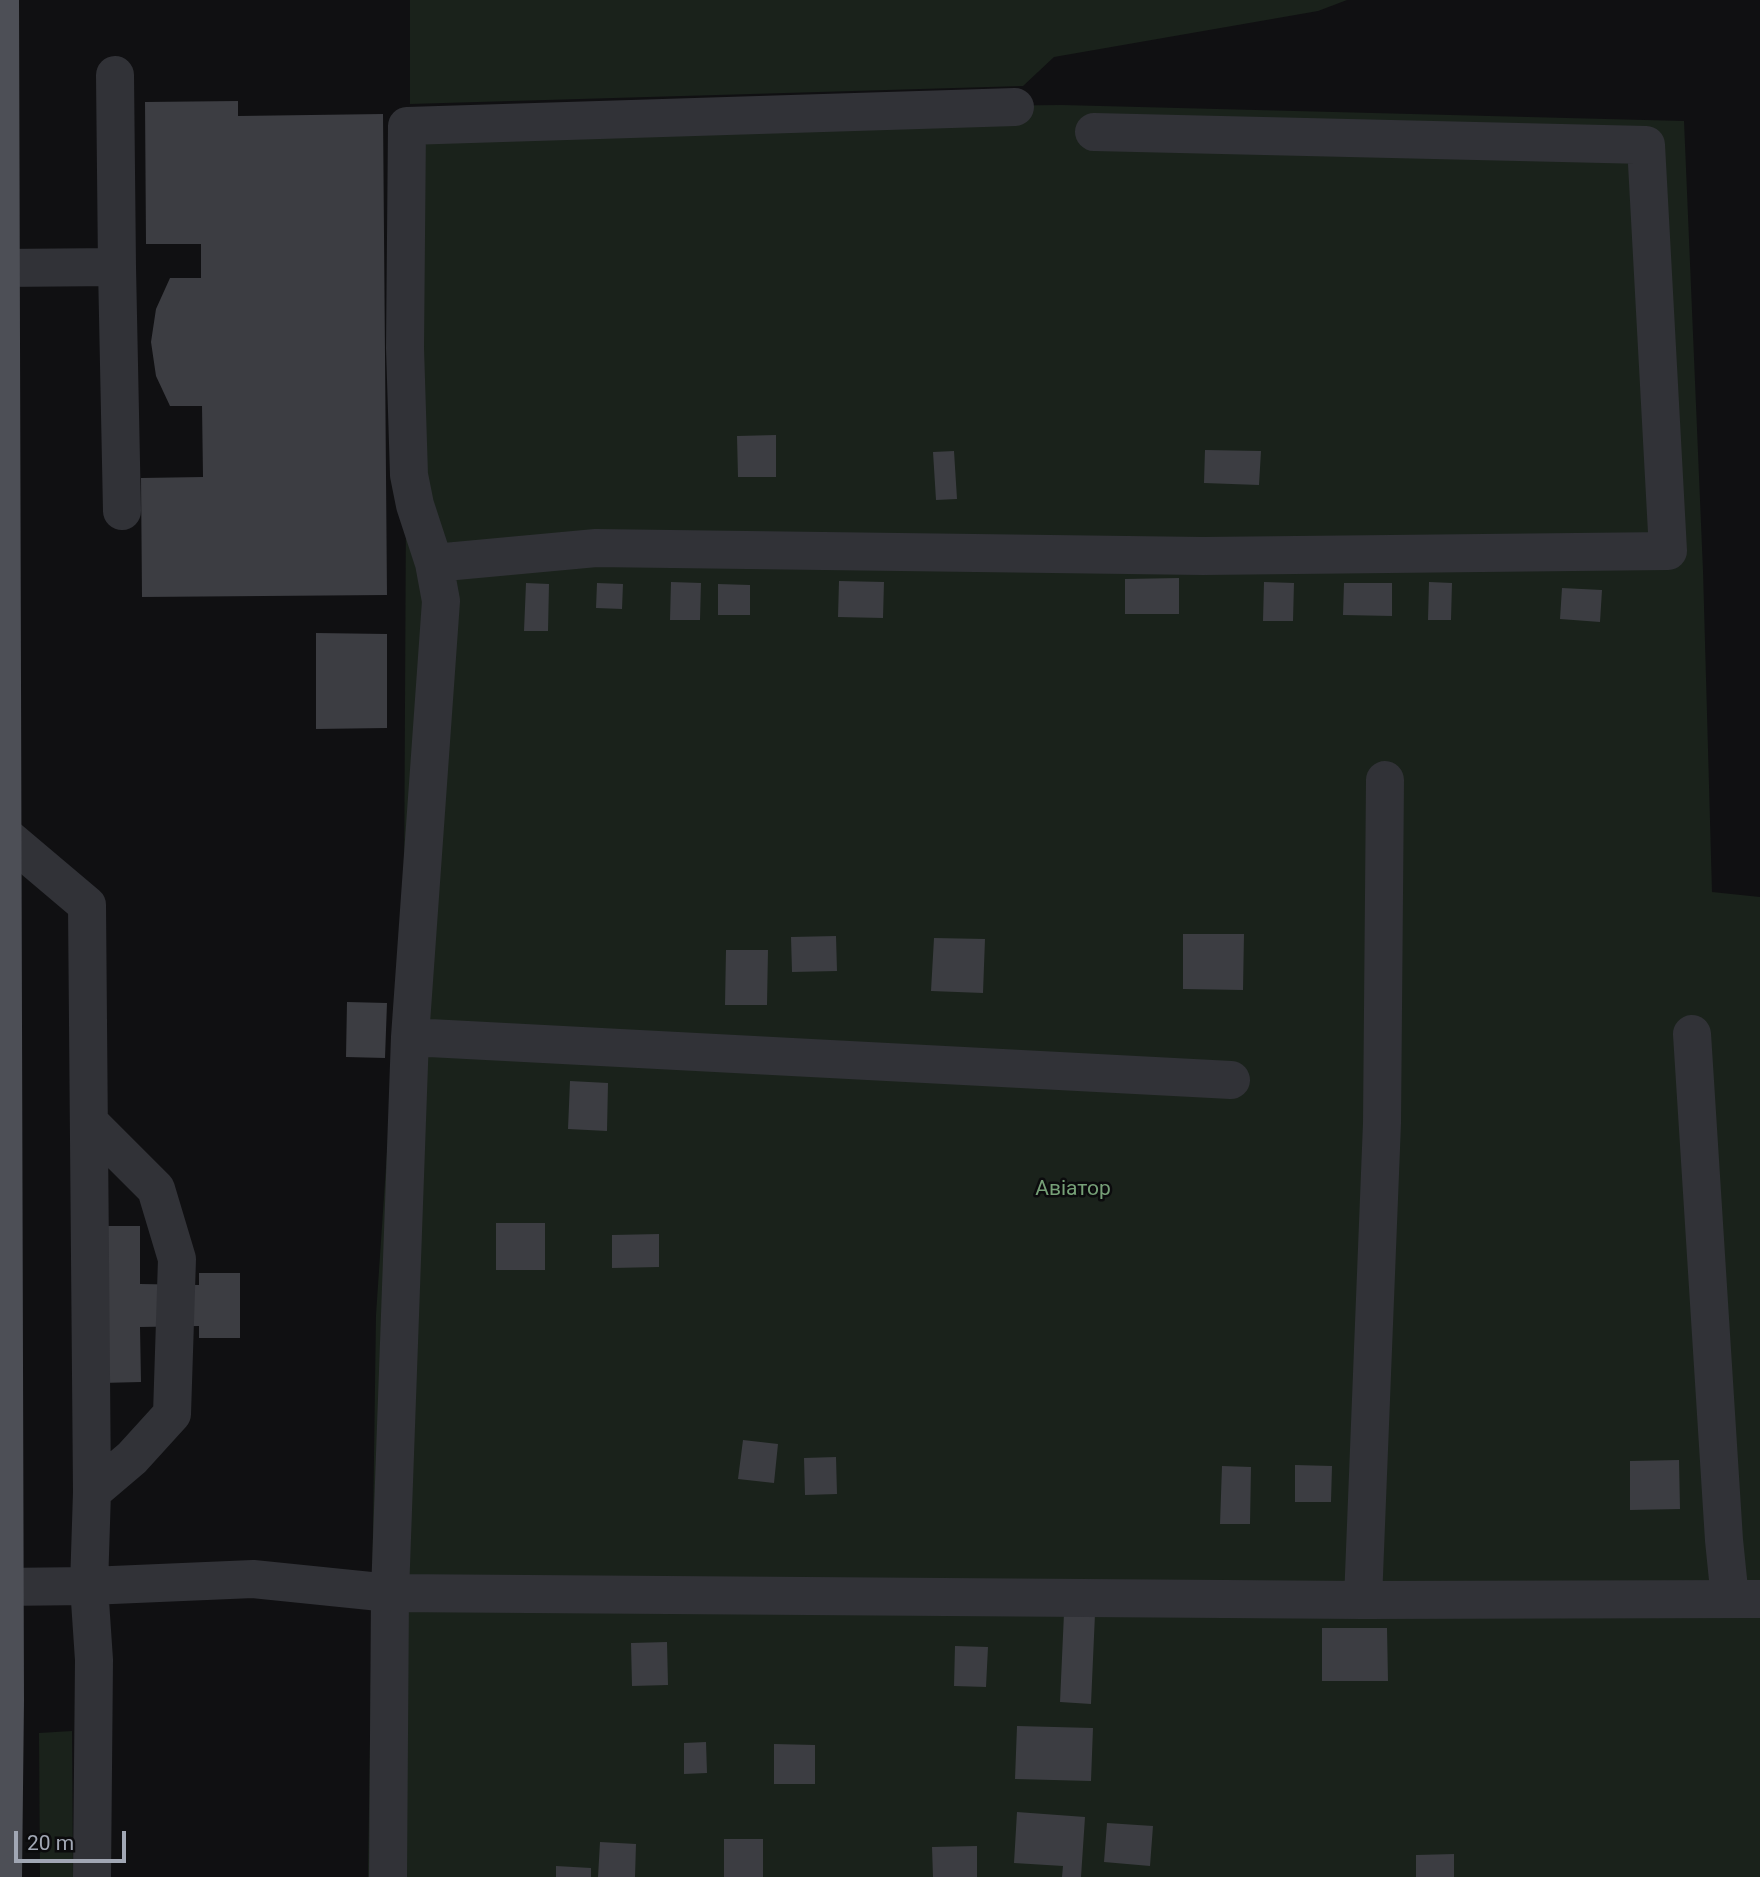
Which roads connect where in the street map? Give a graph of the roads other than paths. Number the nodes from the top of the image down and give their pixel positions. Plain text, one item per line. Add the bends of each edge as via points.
1 (1, 0) edge
2 (115, 75) dead end
3 (1015, 107) dead end
4 (1094, 132) dead end
5 (117, 267) junction
6 (1, 268) edge
7 (122, 511) dead end
8 (435, 564) junction
9 (1385, 780) dead end
10 (3, 834) junction
11 (1692, 1034) dead end
12 (410, 1037) junction
13 (1231, 1080) dead end
14 (89, 1122) junction
15 (92, 1492) junction
16 (89, 1586) junction
17 (2, 1587) edge
18 (390, 1593) junction
19 (1745, 1599) edge
20 (1363, 1600) junction
21 (3, 1877) edge
22 (92, 1877) edge
23 (388, 1877) edge

1 - 6 main road
2 - 5 street
3 - 8 street via 407,126 409,475
4 - 8 street via 1646,145 1668,551 1203,556 596,548
5 - 6 street
5 - 7 street
6 - 10 main road
8 - 12 street via 441,601
9 - 20 street via 1382,1123
10 - 14 street via 87,905
10 - 17 main road
11 - 19 street via 1724,1540
12 - 13 street
12 - 18 street
14 - 15 street
14 - 15 street via 156,1189 177,1259 172,1414 132,1458
15 - 16 street
16 - 17 street
16 - 18 street via 253,1579
16 - 22 street via 94,1660
17 - 21 main road
18 - 20 street
18 - 23 street
19 - 20 street

